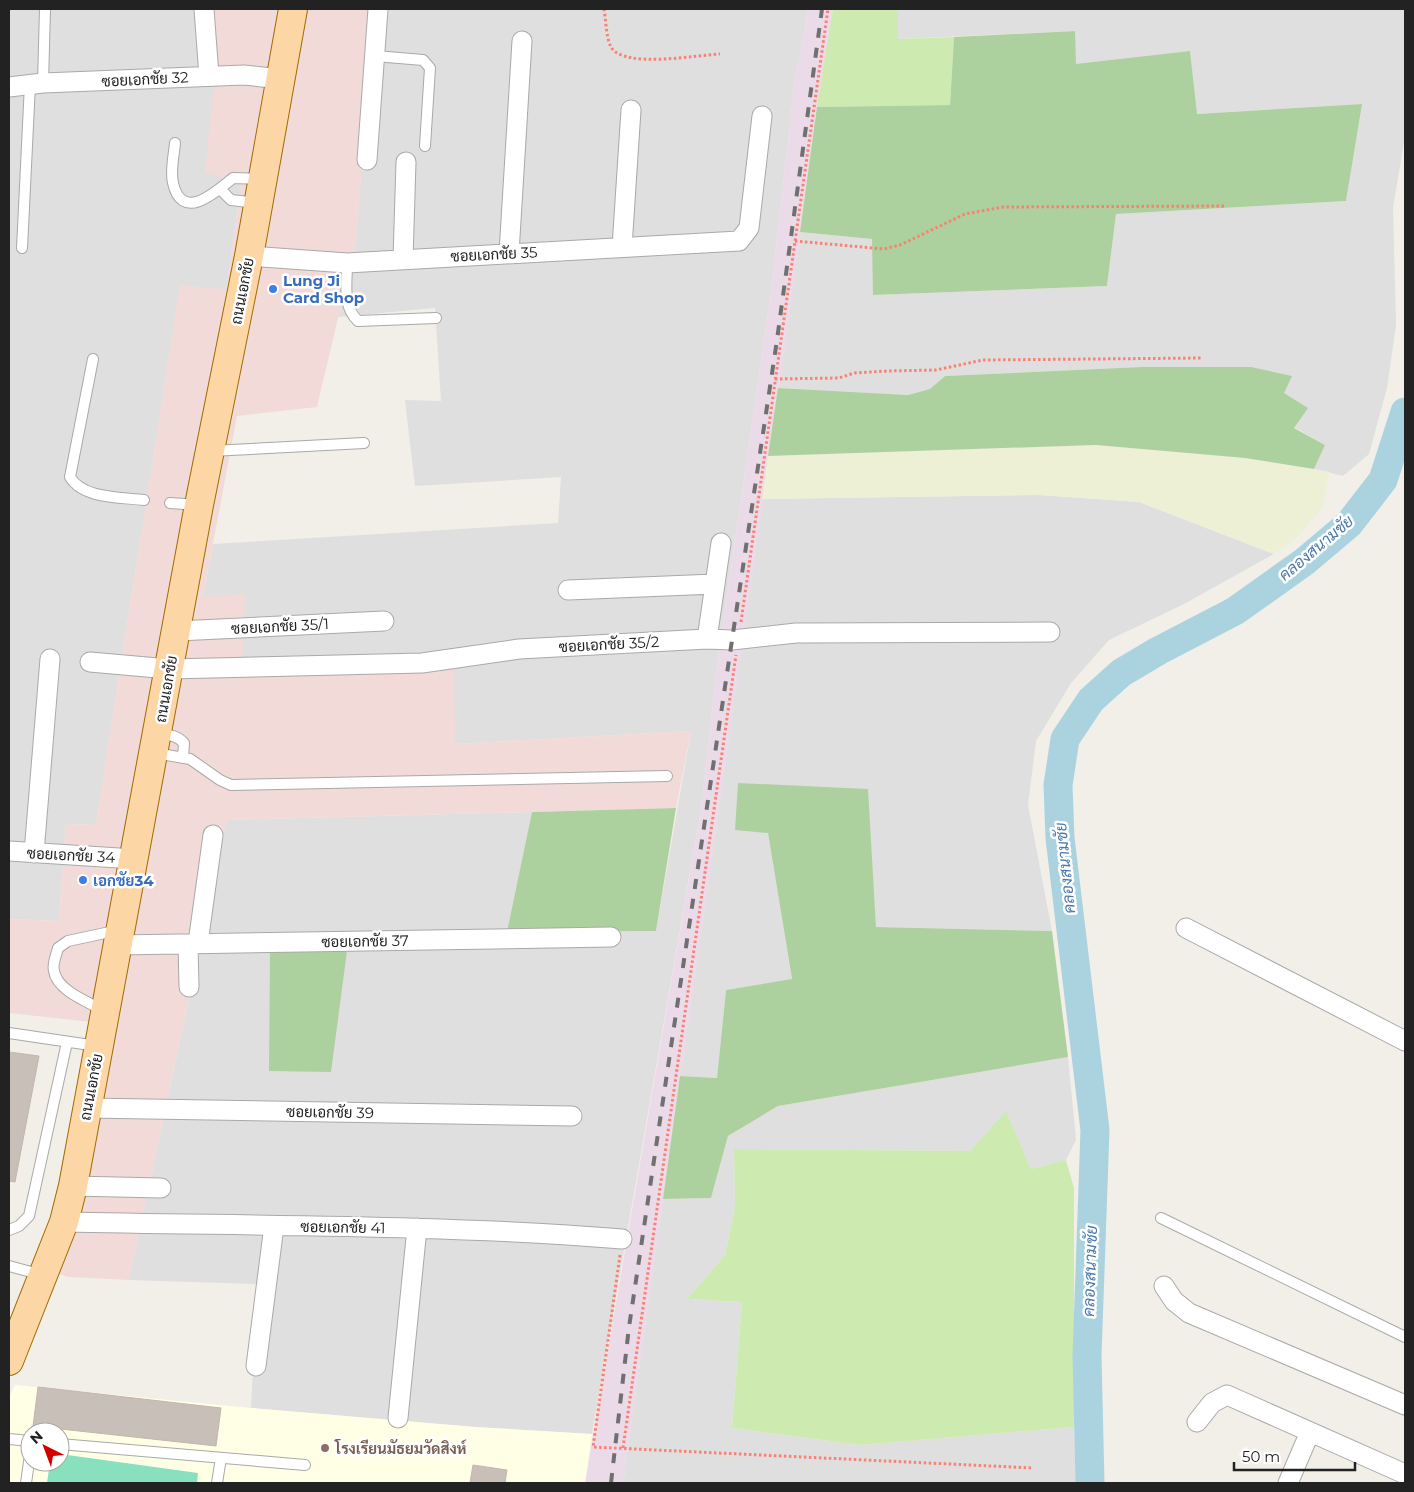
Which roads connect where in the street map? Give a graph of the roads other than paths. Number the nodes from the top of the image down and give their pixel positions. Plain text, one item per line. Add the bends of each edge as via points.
1 (45, 9) edge
2 (204, 9) edge
3 (293, 9) edge
4 (378, 9) edge
5 (522, 41) dead end
6 (375, 56) junction
7 (209, 76) junction
8 (281, 78) junction
9 (37, 84) junction
10 (9, 86) edge
11 (631, 110) dead end
12 (762, 116) dead end
13 (175, 143) dead end
14 (425, 146) dead end
15 (367, 160) dead end
16 (406, 162) dead end
17 (220, 189) junction
18 (260, 191) junction
19 (622, 247) junction
20 (22, 248) dead end
21 (509, 253) junction
22 (249, 256) junction
23 (403, 259) junction
24 (347, 262) junction
25 (436, 318) dead end
26 (93, 359) dead end
27 (364, 443) dead end
28 (210, 451) junction
29 (144, 500) dead end
30 (170, 503) dead end
31 (198, 505) junction
32 (722, 544) dead end
33 (716, 584) junction
34 (568, 590) dead end
35 (384, 622) dead end
36 (176, 630) junction
37 (1050, 632) dead end
38 (707, 639) junction
39 (50, 659) dead end
40 (90, 662) dead end
41 (169, 669) junction
42 (156, 743) junction
43 (183, 758) junction
44 (667, 776) dead end
45 (213, 836) dead end
46 (9, 851) edge
47 (34, 852) junction
48 (134, 859) junction
49 (1186, 928) dead end
50 (611, 937) dead end
51 (120, 938) junction
52 (193, 944) junction
53 (189, 987) dead end
54 (105, 1012) junction
55 (9, 1033) edge
56 (1405, 1041) edge
57 (67, 1042) junction
58 (99, 1047) junction
59 (87, 1108) junction
60 (572, 1116) dead end
61 (73, 1186) junction
62 (161, 1188) dead end
63 (1161, 1218) dead end
64 (64, 1222) junction
65 (274, 1226) junction
66 (417, 1228) junction
67 (9, 1230) edge
68 (622, 1240) road end
69 (9, 1266) edge
70 (43, 1275) junction
71 (1164, 1286) dead end
72 (1405, 1337) edge
73 (9, 1360) edge
74 (256, 1366) dead end
75 (1405, 1405) edge
76 (398, 1418) dead end
77 (1197, 1422) dead end
78 (1310, 1432) junction
79 (70, 1445) edge
80 (221, 1458) junction
81 (305, 1465) dead end
82 (1405, 1475) edge
83 (217, 1483) edge
84 (1288, 1483) edge
85 (1404, 1483) edge

1 - 9 lane
2 - 7 street
3 - 8 main road, ถนนเอกชัย
4 - 6 street
5 - 21 street
6 - 14 lane via 423,60 430,68
6 - 15 street
7 - 8 street, ซอยเอกชัย 32
7 - 9 street, ซอยเอกชัย 32
8 - 18 main road, ถนนเอกชัย
9 - 10 street, ซอยเอกชัย 32
9 - 20 lane
11 - 19 street
12 - 19 street, ซอยเอกชัย 35 via 749,228 738,241
13 - 17 lane via 172,182 178,194 186,202 197,203
16 - 23 street
17 - 18 lane via 231,200
17 - 18 lane via 233,178
18 - 22 main road, ถนนเอกชัย
19 - 21 street, ซอยเอกชัย 35
21 - 23 street, ซอยเอกชัย 35
22 - 24 street, ซอยเอกชัย 35
22 - 28 main road, ถนนเอกชัย
23 - 24 street, ซอยเอกชัย 35
24 - 25 lane via 346,301 350,314 358,321
26 - 29 lane via 70,476 76,486 96,494
27 - 28 lane
28 - 31 main road, ถนนเอกชัย
30 - 31 lane
31 - 36 main road, ถนนเอกชัย
32 - 33 street
33 - 34 street
33 - 38 street
35 - 36 street, ซอยเอกชัย 35/1
36 - 41 main road, ถนนเอกชัย
37 - 38 street, ซอยเอกชัย 35/2 via 796,633
38 - 41 street, ซอยเอกชัย 35/2 via 519,649 422,663
39 - 47 street
40 - 41 street, ซอยเอกชัย 35/2
41 - 42 main road, ถนนเอกชัย
42 - 43 lane
42 - 43 lane via 175,736 184,743
42 - 48 main road, ถนนเอกชัย
43 - 44 lane via 190,759 231,785
45 - 52 street
46 - 47 street, ซอยเอกชัย 34
47 - 48 street, ซอยเอกชัย 34
48 - 51 main road, ถนนเอกชัย
49 - 56 street
50 - 52 street, ซอยเอกชัย 37
51 - 52 street, ซอยเอกชัย 37
51 - 54 main road, ถนนเอกชัย
51 - 54 lane via 68,941 58,948 53,969 56,980 68,990
52 - 53 street
54 - 58 main road, ถนนเอกชัย
55 - 57 lane
57 - 58 lane
57 - 67 lane via 29,1216
58 - 59 main road, ถนนเอกชัย
59 - 60 street, ซอยเอกชัย 39
59 - 61 main road, ถนนเอกชัย
61 - 62 street
61 - 64 main road, ถนนเอกชัย
63 - 72 lane
64 - 65 street, ซอยเอกชัย 41
64 - 70 main road, ถนนเอกชัย
65 - 66 street, ซอยเอกชัย 41
65 - 74 street
66 - 68 street, ซอยเอกชัย 41
66 - 76 street
69 - 70 lane
70 - 73 main road, ถนนเอกชัย
71 - 75 street via 1174,1301 1189,1313
77 - 78 street via 1212,1403 1227,1395
78 - 82 street
78 - 84 street
79 - 80 lane
80 - 81 lane
80 - 83 lane
82 - 85 lane

